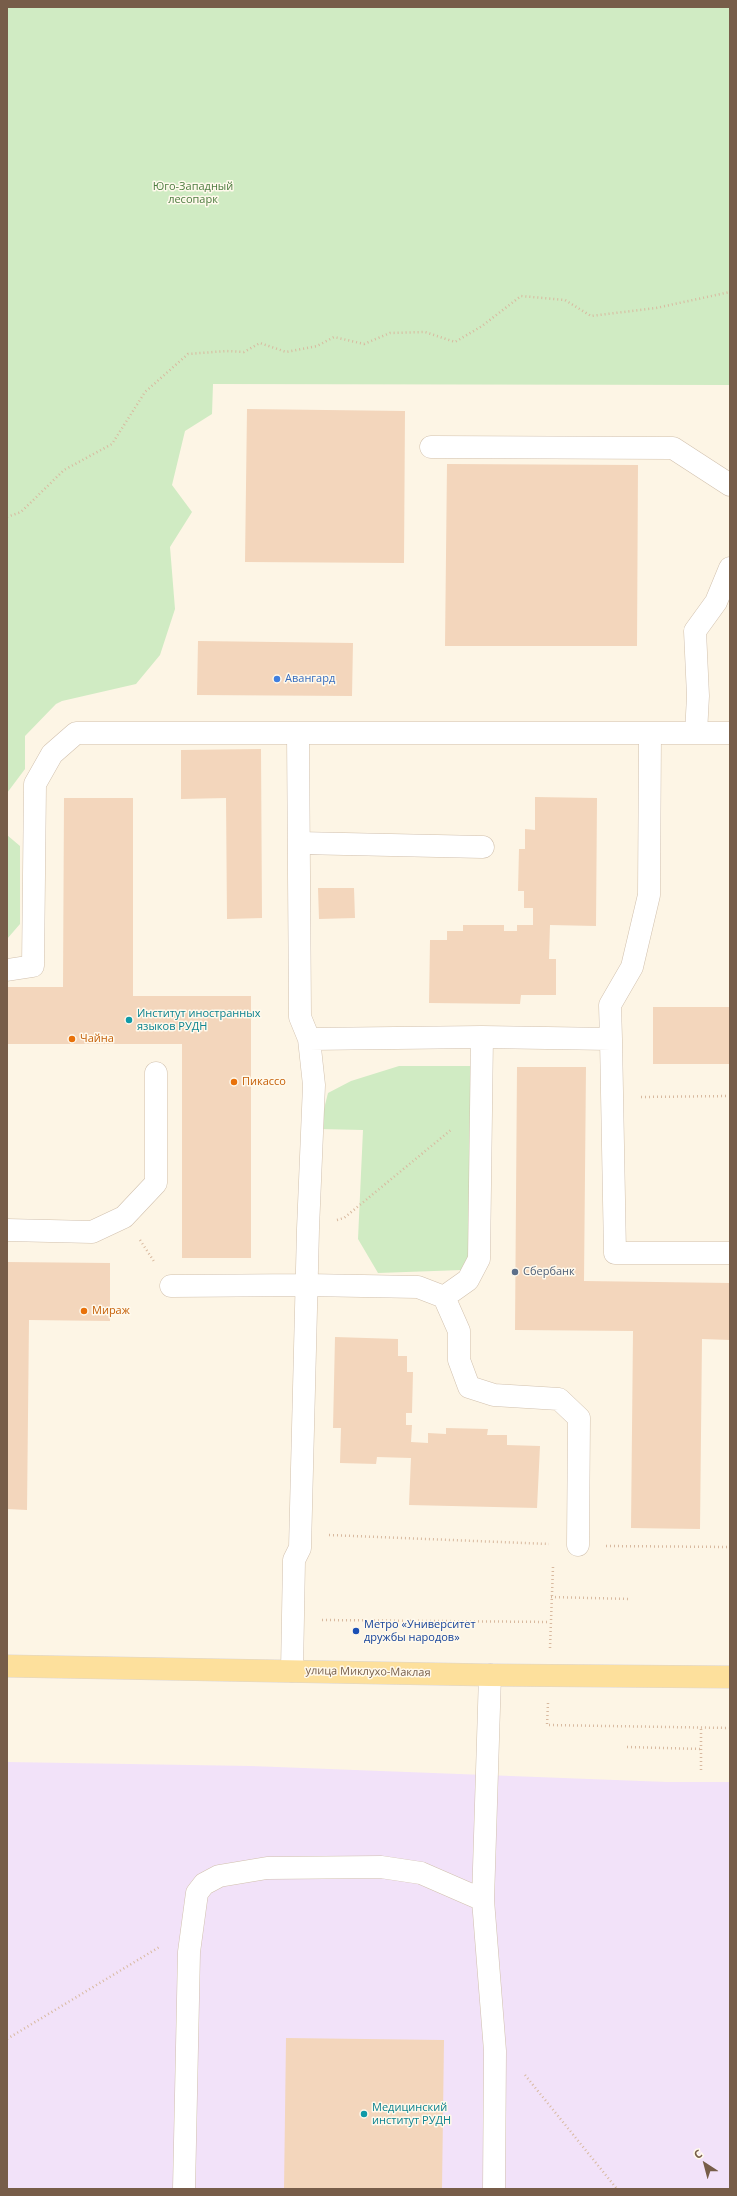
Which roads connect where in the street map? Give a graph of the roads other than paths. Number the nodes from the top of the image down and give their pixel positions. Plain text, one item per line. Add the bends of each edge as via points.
1 (431, 447) dead end
2 (730, 485) edge
3 (730, 568) edge
4 (298, 733) junction
5 (650, 733) junction
6 (696, 733) junction
7 (730, 733) edge
8 (299, 843) junction
9 (483, 847) dead end
10 (7, 970) edge
11 (482, 1037) junction
12 (309, 1039) junction
13 (611, 1039) junction
14 (156, 1073) dead end
15 (7, 1230) edge
16 (730, 1252) edge
17 (307, 1285) junction
18 (172, 1286) road end
19 (444, 1297) junction
20 (578, 1545) road end
21 (7, 1666) edge
22 (292, 1671) junction
23 (490, 1675) junction
24 (730, 1677) edge
25 (483, 1900) junction
26 (184, 2189) edge
27 (494, 2189) edge

1 - 2 lane via 673,448
3 - 6 lane via 716,602 695,631 698,696
4 - 5 lane
4 - 8 lane
4 - 10 lane via 76,734 52,754 35,784 33,966
5 - 6 lane
5 - 13 lane via 649,895 632,966 610,1005
6 - 7 lane
8 - 9 lane
8 - 12 lane via 300,1017
11 - 12 lane
11 - 13 lane
11 - 19 lane via 479,1259 468,1280
12 - 17 lane via 314,1086
13 - 16 lane via 615,1253
14 - 15 lane via 156,1183 124,1217 92,1232
17 - 18 lane
17 - 19 lane via 418,1287
17 - 22 lane via 300,1548 294,1560
19 - 20 lane via 459,1331 459,1360 469,1387 494,1395 559,1399 579,1418
21 - 22 main road, улица Миклухо-Маклая
22 - 23 main road, улица Миклухо-Маклая
23 - 24 main road, улица Миклухо-Маклая
23 - 25 lane
25 - 26 lane via 421,1873 381,1867 267,1868 219,1876 204,1884 197,1893 191,1928
25 - 27 lane via 495,2051

